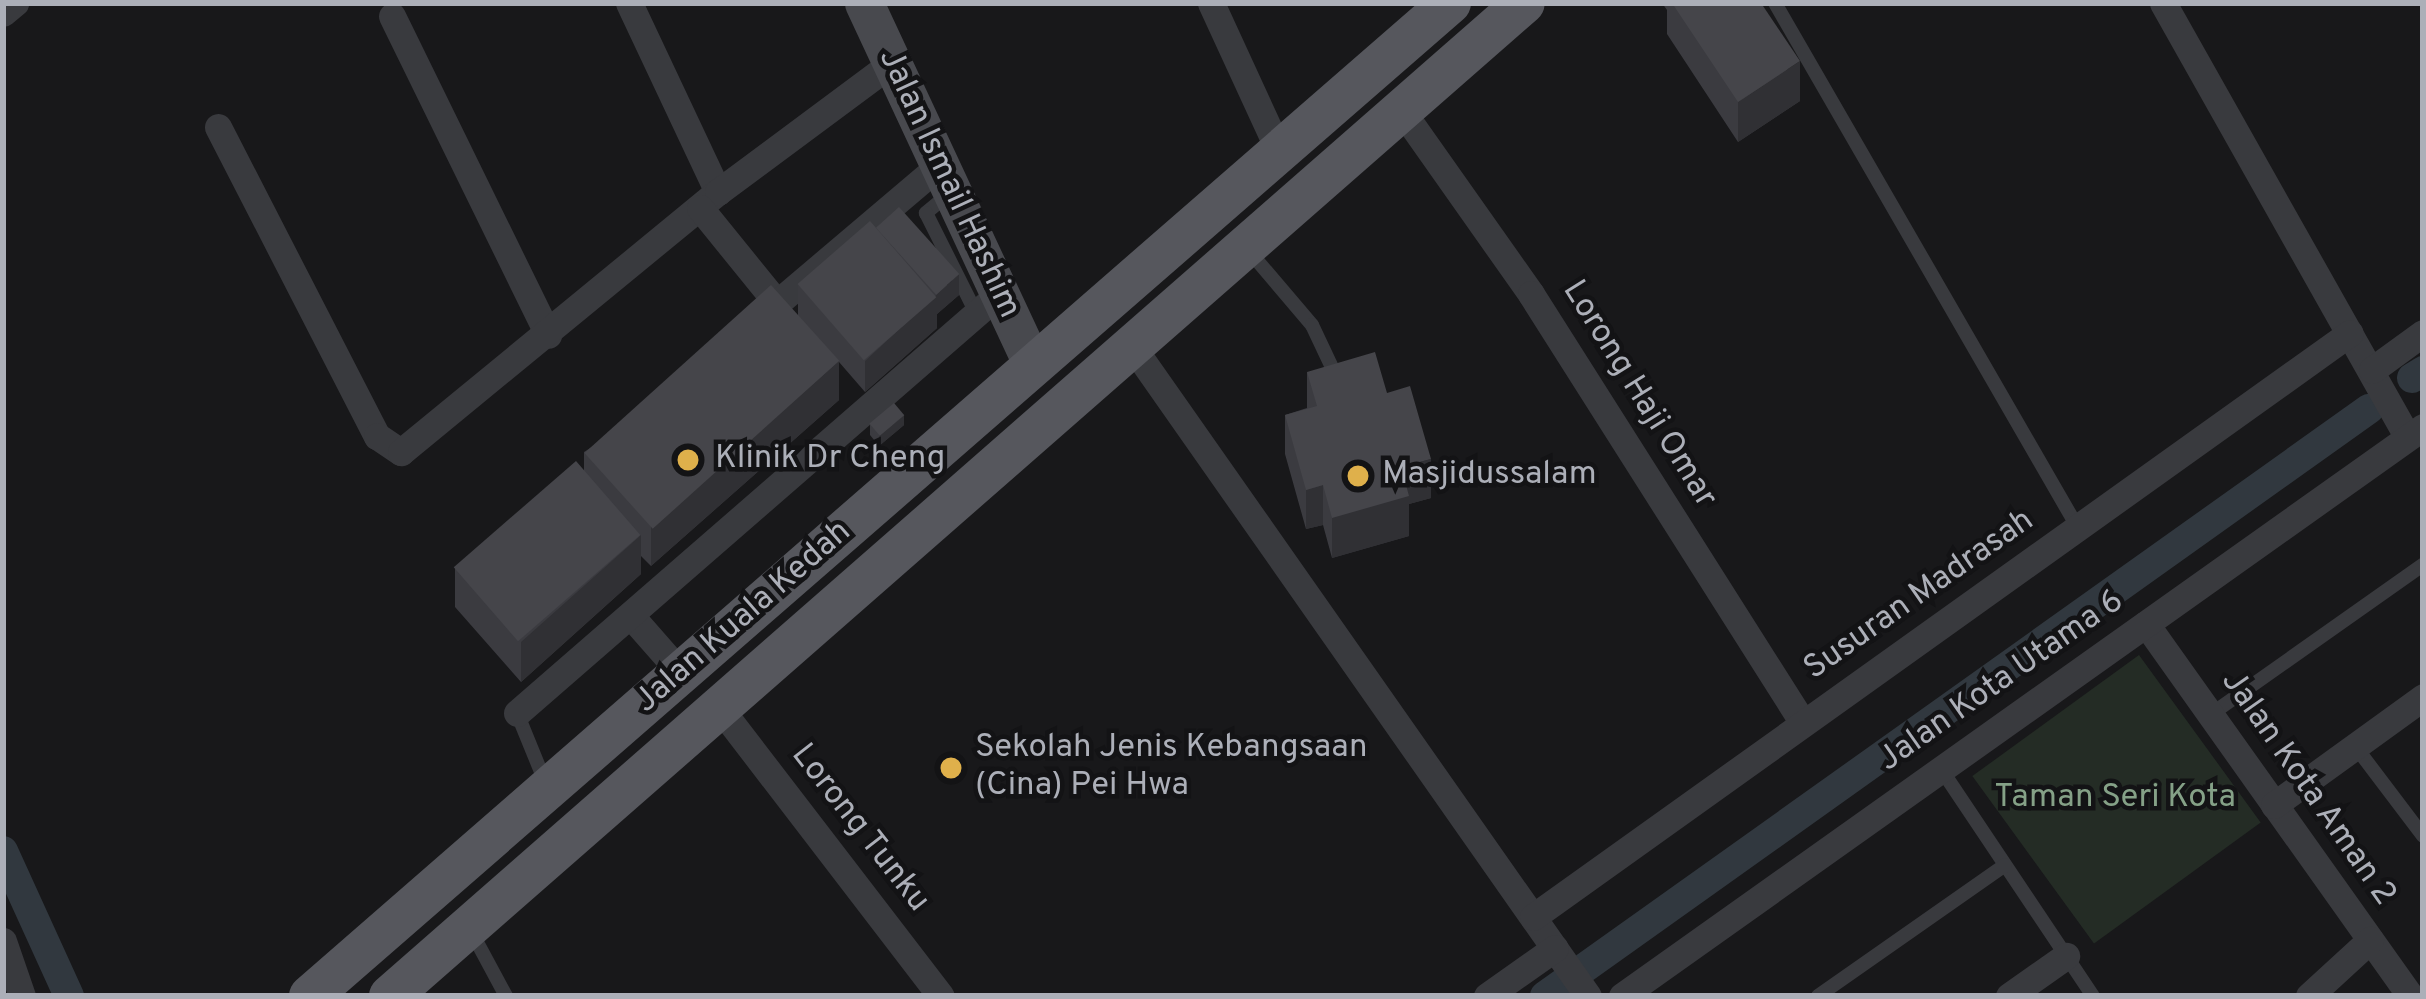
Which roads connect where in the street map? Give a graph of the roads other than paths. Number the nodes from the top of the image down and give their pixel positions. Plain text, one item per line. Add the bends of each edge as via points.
1 (15, 3) edge
2 (629, 3) edge
3 (863, 3) edge
4 (1211, 3) edge
5 (1450, 3) edge
6 (1524, 3) edge
7 (1775, 3) edge
8 (2163, 3) edge
9 (3, 13) edge
10 (392, 16) dead end
11 (892, 63) junction
12 (1402, 111) junction
13 (218, 128) dead end
14 (1279, 152) junction
15 (946, 178) junction
16 (709, 200) junction
17 (1246, 247) junction
18 (777, 303) junction
19 (988, 303) junction
20 (742, 333) edge
21 (2350, 333) junction
22 (2423, 333) edge
23 (548, 335) junction
24 (1132, 346) junction
25 (1034, 365) junction
26 (2372, 370) junction
27 (1341, 385) edge
28 (2416, 432) edge
29 (2078, 528) junction
30 (2423, 565) edge
31 (631, 616) junction
32 (2146, 624) junction
33 (681, 673) junction
34 (2423, 697) edge
35 (719, 707) junction
36 (517, 713) joint
37 (2210, 715) junction
38 (1804, 723) junction
39 (2356, 746) junction
40 (1941, 769) junction
41 (548, 789) junction
42 (2274, 805) junction
43 (2423, 836) edge
44 (2005, 865) junction
45 (1532, 917) junction
46 (469, 927) junction
47 (2369, 940) junction
48 (3, 941) edge
49 (2066, 956) junction
50 (1561, 957) junction
51 (1588, 995) edge
52 (22, 996) edge
53 (310, 996) edge
54 (391, 996) edge
55 (506, 996) edge
56 (941, 996) edge
57 (1486, 996) edge
58 (1622, 996) edge
59 (1818, 996) edge
60 (2009, 996) edge
61 (2092, 996) edge
62 (2309, 996) edge
63 (2410, 996) edge

1 - 9 street
2 - 16 street
3 - 11 street, Jalan Ismail Hashim
4 - 14 street
5 - 14 main road, Jalan Kuala Kedah
6 - 12 main road, Jalan Kuala Kedah
7 - 29 lane
8 - 21 street
10 - 23 street
11 - 15 street, Jalan Ismail Hashim
11 - 16 street
12 - 17 main road, Jalan Kuala Kedah
12 - 38 street, Lorong Haji Omar via 1531,294
13 - 23 street via 390,449 412,449
14 - 25 main road, Jalan Kuala Kedah
15 - 18 street
15 - 19 street, Jalan Ismail Hashim
16 - 18 street
16 - 23 street
17 - 24 main road, Jalan Kuala Kedah
17 - 27 lane via 1312,325
18 - 20 street
19 - 25 street, Jalan Ismail Hashim
19 - 31 street
21 - 26 street
21 - 29 street, Susuran Madrasah
22 - 26 street
24 - 35 main road, Jalan Kuala Kedah
24 - 45 street
25 - 33 main road, Jalan Kuala Kedah
26 - 28 street
28 - 32 street, Jalan Kota Utama 6
29 - 38 street, Susuran Madrasah
30 - 37 lane
31 - 33 street
31 - 36 street
32 - 37 street, Jalan Kota Aman 2
32 - 40 street, Jalan Kota Utama 6
33 - 41 main road, Jalan Kuala Kedah
34 - 39 street
35 - 46 main road, Jalan Kuala Kedah
35 - 56 street, Lorong Tunku
36 - 41 lane
37 - 42 street, Jalan Kota Aman 2
38 - 45 street, Susuran Madrasah
39 - 42 street
39 - 43 lane
40 - 44 lane
40 - 58 street, Jalan Kota Utama 6
41 - 53 main road, Jalan Kuala Kedah
42 - 47 street, Jalan Kota Aman 2
44 - 49 lane
44 - 59 lane
45 - 50 street
46 - 54 main road, Jalan Kuala Kedah
46 - 55 lane
47 - 62 street
47 - 63 street, Jalan Kota Aman 2
48 - 52 street
49 - 60 street
49 - 61 lane
50 - 51 street
50 - 57 street

